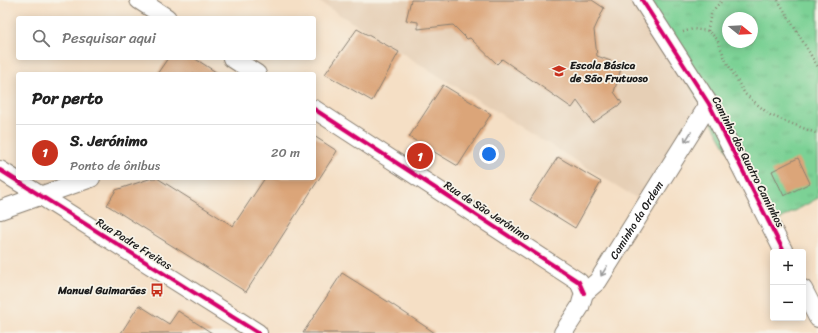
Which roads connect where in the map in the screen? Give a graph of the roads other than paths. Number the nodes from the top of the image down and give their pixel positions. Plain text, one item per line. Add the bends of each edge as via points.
1 (139, 0) edge
2 (642, 0) edge
3 (165, 16) edge
4 (235, 60) edge
5 (254, 72) edge
6 (709, 104) junction
7 (316, 110) edge
8 (0, 170) edge
9 (85, 180) edge
10 (40, 196) junction
11 (0, 210) edge
12 (782, 249) edge
13 (584, 293) junction
14 (806, 295) edge
15 (818, 318) edge
16 (258, 333) edge
17 (563, 333) edge

1 - 3 street
2 - 6 street, Caminho dos Quatro Caminhos
4 - 5 street
6 - 12 street, Caminho dos Quatro Caminhos
6 -> 13 street, Caminho da Ordem via 598,281
7 - 13 street, Rua de São Jerónimo via 579,282
8 - 10 street, Rua Padre Freitas
9 - 10 street
10 - 11 street
10 - 16 street, Rua Padre Freitas
13 - 17 street, Caminho da Ordem via 580,307
14 - 15 street

